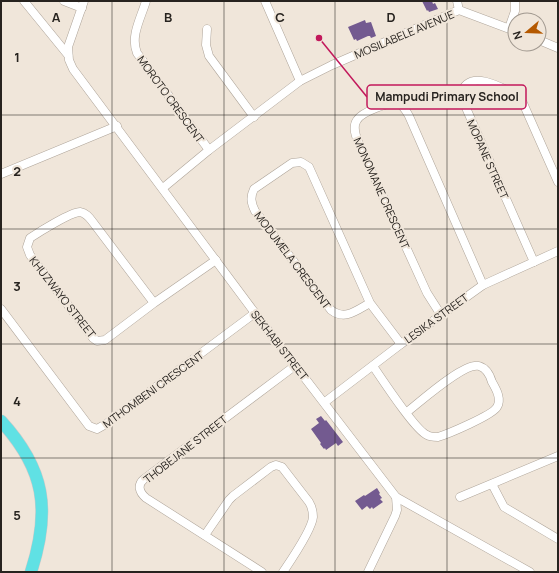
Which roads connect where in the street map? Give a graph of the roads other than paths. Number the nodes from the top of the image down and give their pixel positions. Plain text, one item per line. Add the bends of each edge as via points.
1 (24, 1) edge
2 (64, 1) edge
3 (146, 1) edge
4 (265, 1) edge
5 (457, 1) edge
6 (515, 1) edge
7 (83, 4) edge
8 (459, 10) junction
9 (515, 12) edge
10 (507, 28) edge
11 (207, 29) dead end
12 (547, 43) edge
13 (558, 48) edge
14 (68, 55) junction
15 (300, 81) junction
16 (254, 117) junction
17 (117, 126) junction
18 (209, 150) junction
19 (1, 174) edge
20 (558, 182) edge
21 (162, 188) junction
22 (558, 251) edge
23 (216, 260) junction
24 (534, 262) junction
25 (483, 285) junction
26 (154, 303) junction
27 (370, 303) junction
28 (1, 309) edge
29 (255, 313) junction
30 (441, 315) junction
31 (401, 344) junction
32 (296, 365) junction
33 (373, 366) junction
34 (325, 402) junction
35 (406, 412) junction
36 (1, 421) edge
37 (558, 456) edge
38 (492, 484) junction
39 (396, 497) junction
40 (460, 497) dead end
41 (205, 535) junction
42 (558, 538) edge
43 (32, 572) edge
44 (262, 572) edge
45 (283, 572) edge
46 (368, 572) edge
47 (530, 572) edge

1 - 14 street, SEKHABI STREET
2 - 7 street
3 - 18 street, MOROTO CRESCENT via 135,33 137,53
4 - 15 street
5 - 8 street
6 - 9 street
7 - 14 street via 68,47
8 - 10 street, MOSILABELE AVENUE
8 - 15 street, MOSILABELE AVENUE
11 - 16 street via 206,45 209,56
12 - 13 street
14 - 17 street, SEKHABI STREET via 73,70
15 - 16 street, MOSILABELE AVENUE
16 - 18 street, MOSILABELE AVENUE
17 - 19 street
17 - 21 street, SEKHABI STREET
18 - 21 street, MOSILABELE AVENUE
20 - 24 street, MOPANE STREET via 518,96 479,80 466,85 462,92 463,101
21 - 23 street, SEKHABI STREET
22 - 24 street, LESIKA STREET
23 - 26 street, KHUZWAYO STREET
23 - 29 street, SEKHABI STREET
24 - 25 street, LESIKA STREET
25 - 30 street, LESIKA STREET
25 - 30 street, MONOMANE CRESCENT via 405,109 398,103 389,103 362,115 355,124 359,144 427,293
26 - 26 street, KHUZWAYO STREET via 105,340 97,341 30,255 27,248 30,238 72,215 81,212 86,214
27 - 27 street, MODUMELA CRESCENT via 344,316 335,314 255,212 251,199 254,189 292,163 301,162 309,167
27 - 31 street, MODUMELA CRESCENT
28 - 29 street, MTHOMBENI CRESCENT via 89,426 97,429
29 - 32 street, SEKHABI STREET
30 - 31 street, LESIKA STREET
31 - 33 street, LESIKA STREET
32 - 34 street, SEKHABI STREET
32 - 41 street, THOBEJANE STREET via 140,482 140,491 146,498
33 - 34 street, LESIKA STREET
33 - 35 street
34 - 39 street, SEKHABI STREET
35 - 35 street via 421,432 429,436 440,436 489,416 497,408 499,397 487,371 477,365 470,366
36 - 43 highway via 20,443 32,464 39,486 42,522
37 - 38 street
38 - 40 street
38 - 42 street via 504,507
39 - 46 street via 395,516
39 - 47 street
41 - 44 street, THOBEJANE STREET
41 - 45 street via 233,496 271,467 282,467 309,502 313,518

